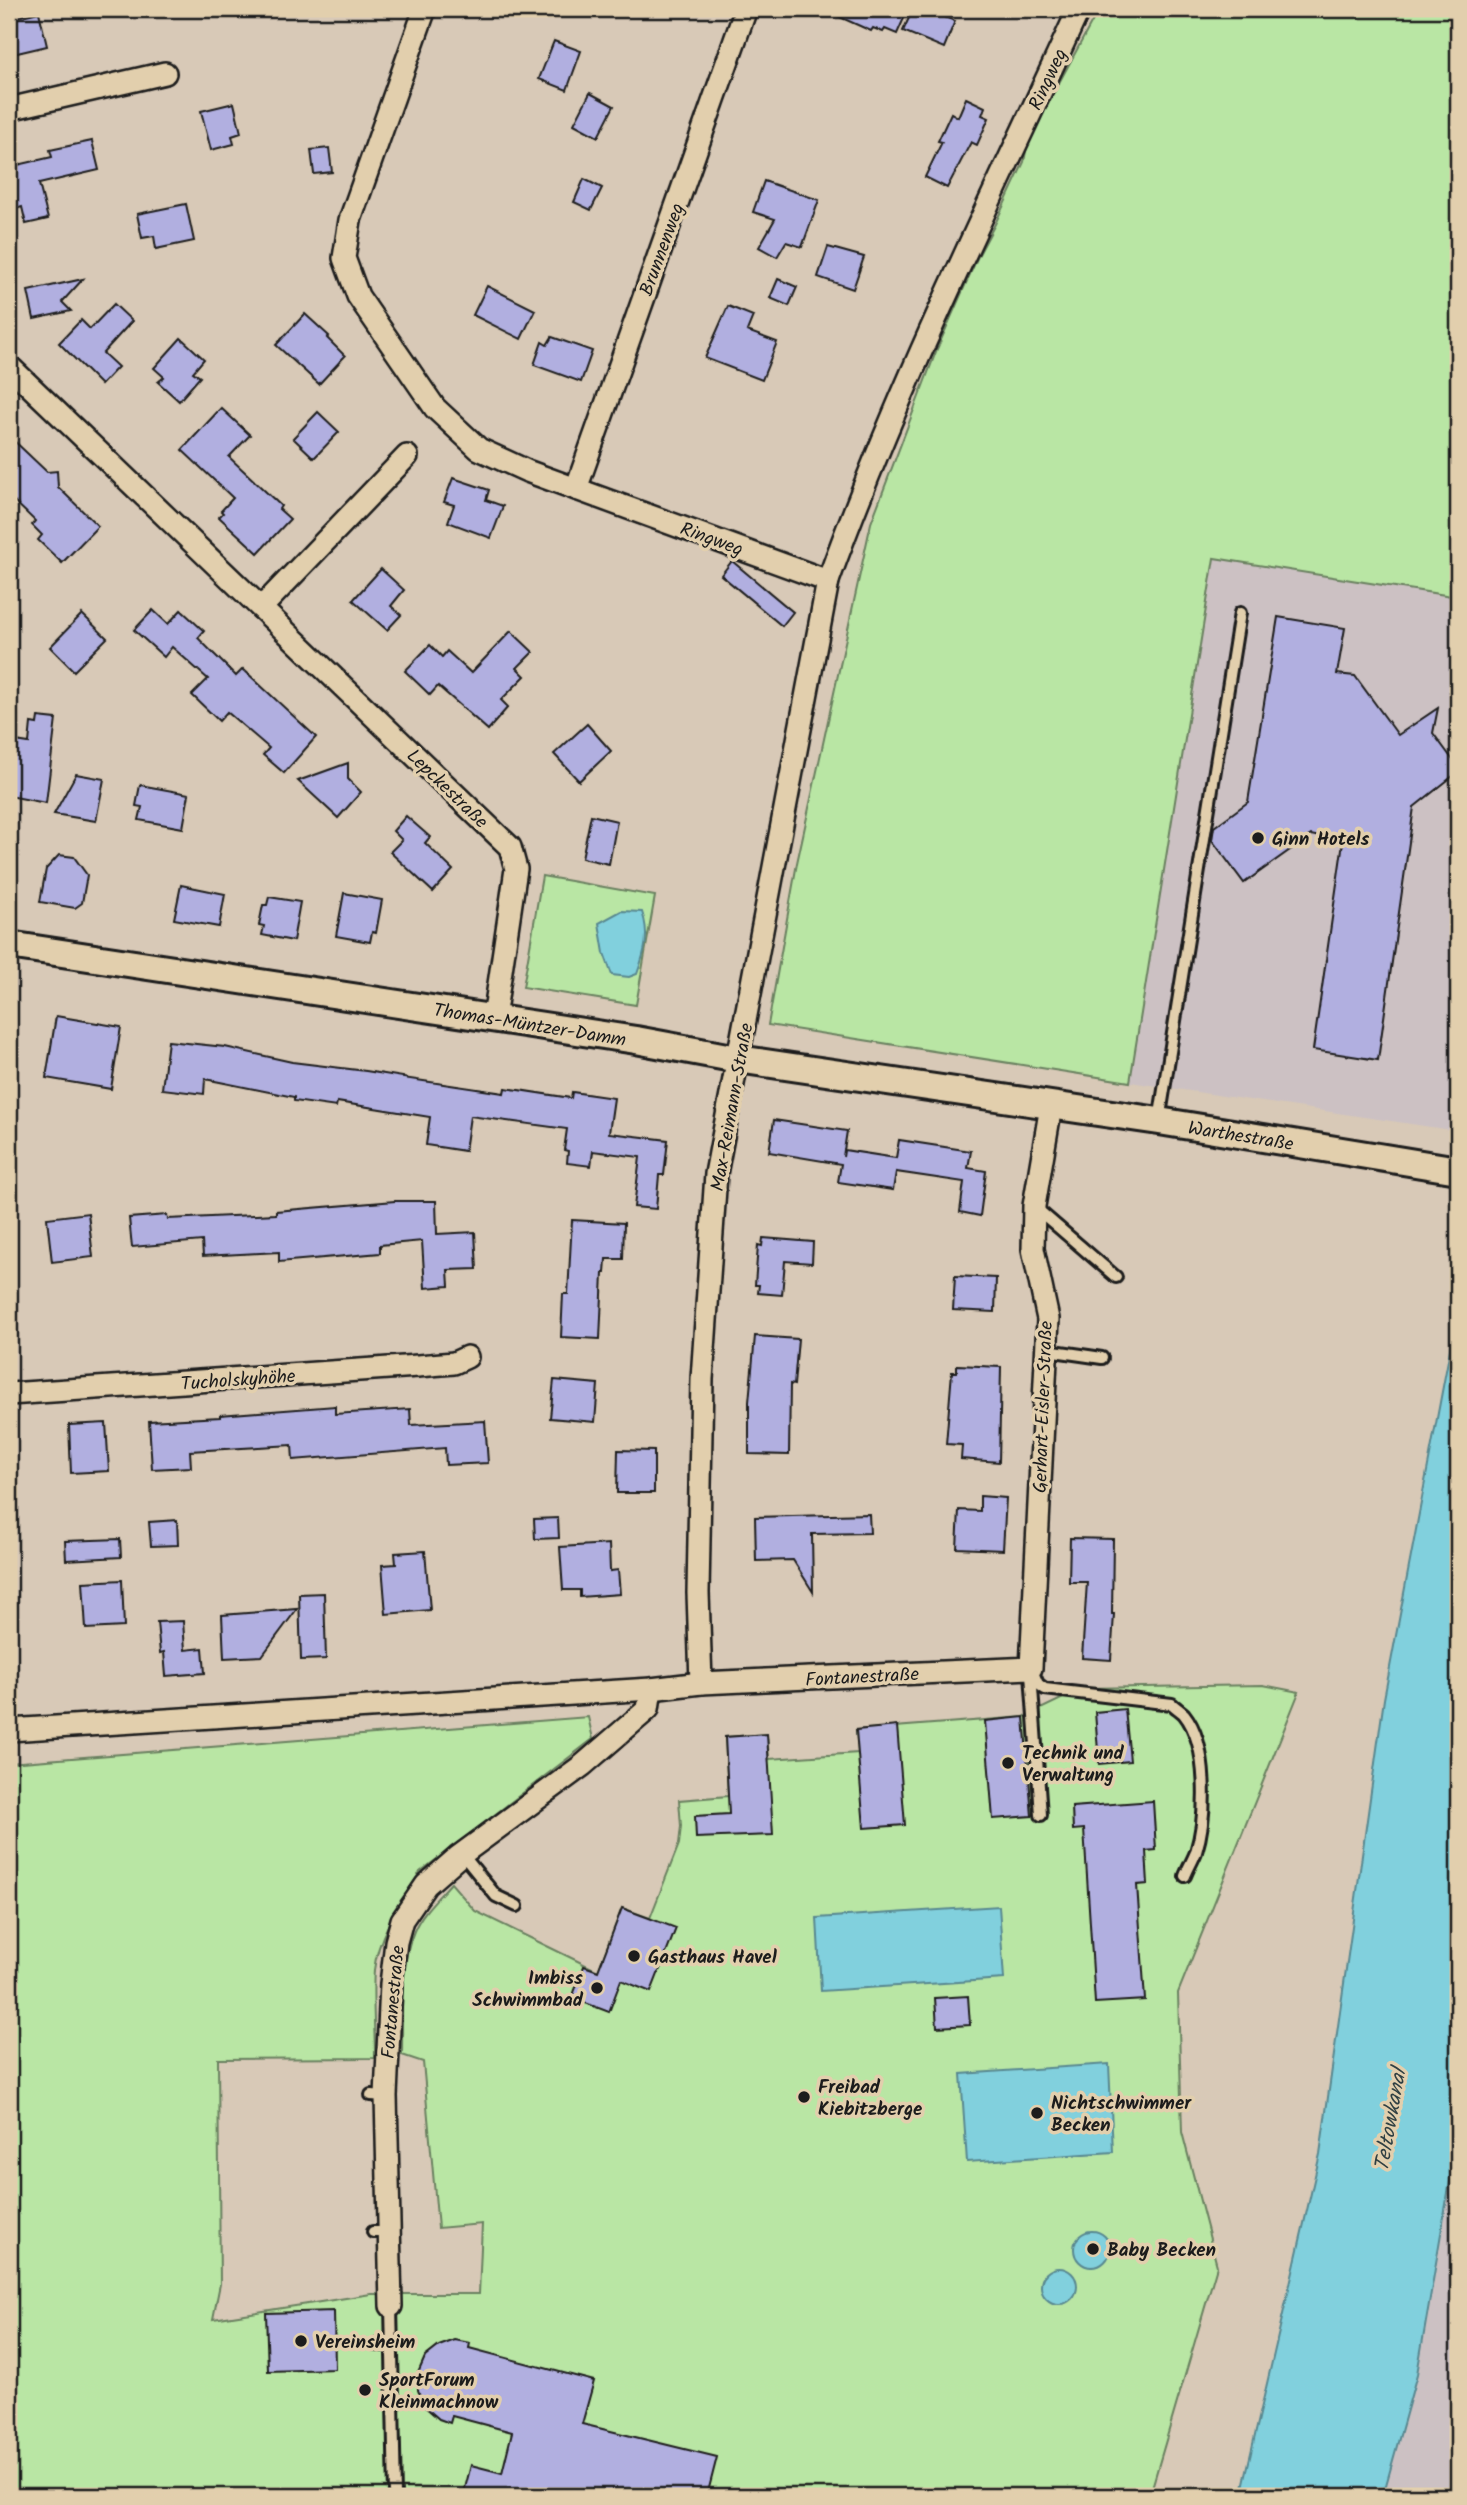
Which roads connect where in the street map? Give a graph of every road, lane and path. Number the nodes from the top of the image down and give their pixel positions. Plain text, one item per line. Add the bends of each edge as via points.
1 (425, 9) edge
2 (746, 9) edge
3 (1079, 9) edge
4 (165, 73) dead end
5 (9, 109) edge
6 (9, 366) edge
7 (407, 456) dead end
8 (576, 488) junction
9 (828, 581) junction
10 (261, 608) junction
11 (1240, 613) dead end
12 (9, 945) edge
13 (494, 1018) junction
14 (738, 1059) junction
15 (1051, 1106) junction
16 (1159, 1121) junction
17 (1458, 1170) edge
18 (1034, 1206) junction
19 (1115, 1277) dead end
20 (1047, 1350) junction
21 (467, 1357) dead end
22 (1102, 1358) dead end
23 (9, 1394) edge
24 (1031, 1668) junction
25 (701, 1683) junction
26 (652, 1689) junction
27 (9, 1730) edge
28 (1041, 1815) dead end
29 (463, 1854) junction
30 (1185, 1876) dead end
31 (517, 1906) dead end
32 (391, 2306) joint
33 (392, 2345) junction
34 (377, 2346) dead end
35 (396, 2496) edge

1 - 8 street, Ringweg via 350,220 344,258 358,296 435,408 479,449
2 - 8 street, Brunnenweg
3 - 9 street, Ringweg via 915,362
4 - 5 street
6 - 10 street, Lepckestraße
7 - 10 street
8 - 9 street, Ringweg
9 - 14 street, Max-Reimann-Straße
10 - 13 street, Lepckestraße via 510,847 516,869
11 - 16 lane
12 - 13 street, Thomas-Müntzer-Damm
13 - 14 street, Thomas-Müntzer-Damm
14 - 15 street, Thomas-Müntzer-Damm
14 - 25 street, Max-Reimann-Straße via 716,1174 702,1379
15 - 16 street, Warthestraße
15 - 18 street, Gerhart-Eisler-Straße
16 - 17 street, Warthestraße
18 - 19 lane
18 - 20 street, Gerhart-Eisler-Straße via 1033,1249 1048,1319
20 - 22 lane
20 - 24 street, Gerhart-Eisler-Straße
21 - 23 street, Tucholskyhöhe via 430,1366
24 - 25 street, Fontanestraße
24 - 28 lane
24 - 30 lane via 1045,1689 1172,1704 1184,1714 1199,1745 1203,1773 1196,1852
25 - 26 street, Fontanestraße
26 - 27 street, Fontanestraße
26 - 29 street, Fontanestraße via 648,1709 593,1757
29 - 31 lane via 496,1896
29 - 32 street, Fontanestraße via 426,1885 402,1920 396,1942 378,2095 381,2232
32 - 33 lane
33 - 34 lane
33 - 35 lane

